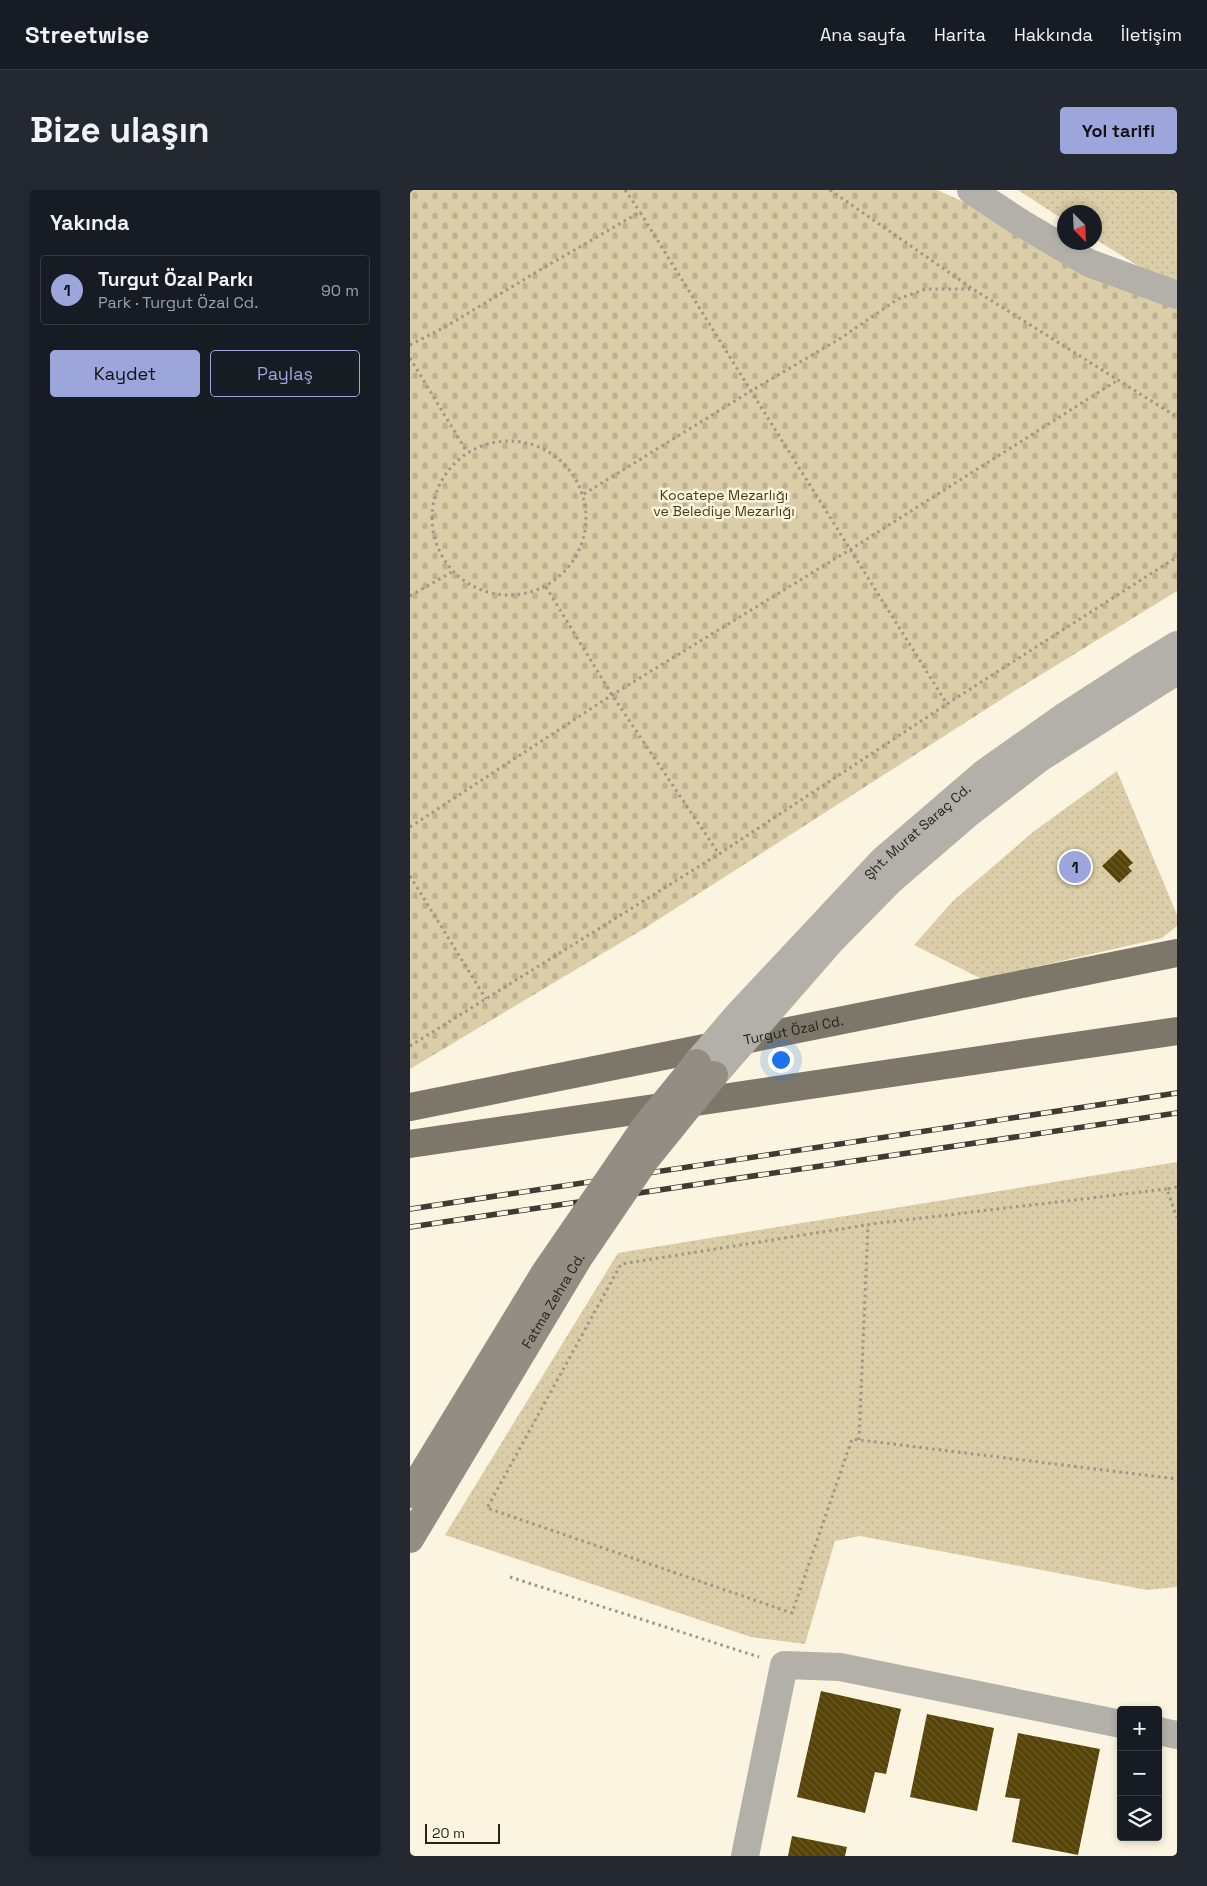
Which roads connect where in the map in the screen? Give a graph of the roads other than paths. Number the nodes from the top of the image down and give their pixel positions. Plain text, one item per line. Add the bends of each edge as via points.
1 (971, 190) edge
2 (1177, 295) edge
3 (1177, 644) edge
4 (1177, 671) edge
5 (1147, 676) junction
6 (1177, 952) edge
7 (1177, 1031) edge
8 (705, 1069) junction
9 (410, 1107) edge
10 (410, 1144) edge
11 (410, 1494) edge
12 (410, 1539) edge
13 (1117, 1723) edge
14 (1162, 1732) edge
15 (1177, 1735) edge
16 (745, 1856) edge

1 - 2 street via 1089,263
3 - 5 street, Şht. Murat Saraç Cd.
4 - 5 street, Şht. Murat Saraç Cd.
5 - 8 street, Şht. Murat Saraç Cd., bridge via 969,813 890,881
6 - 9 main road, Turgut Özal Cd.
7 - 10 main road
8 - 11 main road, Fatma Zehra Cd., bridge via 645,1127 544,1274
8 - 12 main road, Fatma Zehra Cd., bridge via 578,1259
13 - 16 street via 840,1667 784,1664
14 - 15 street

